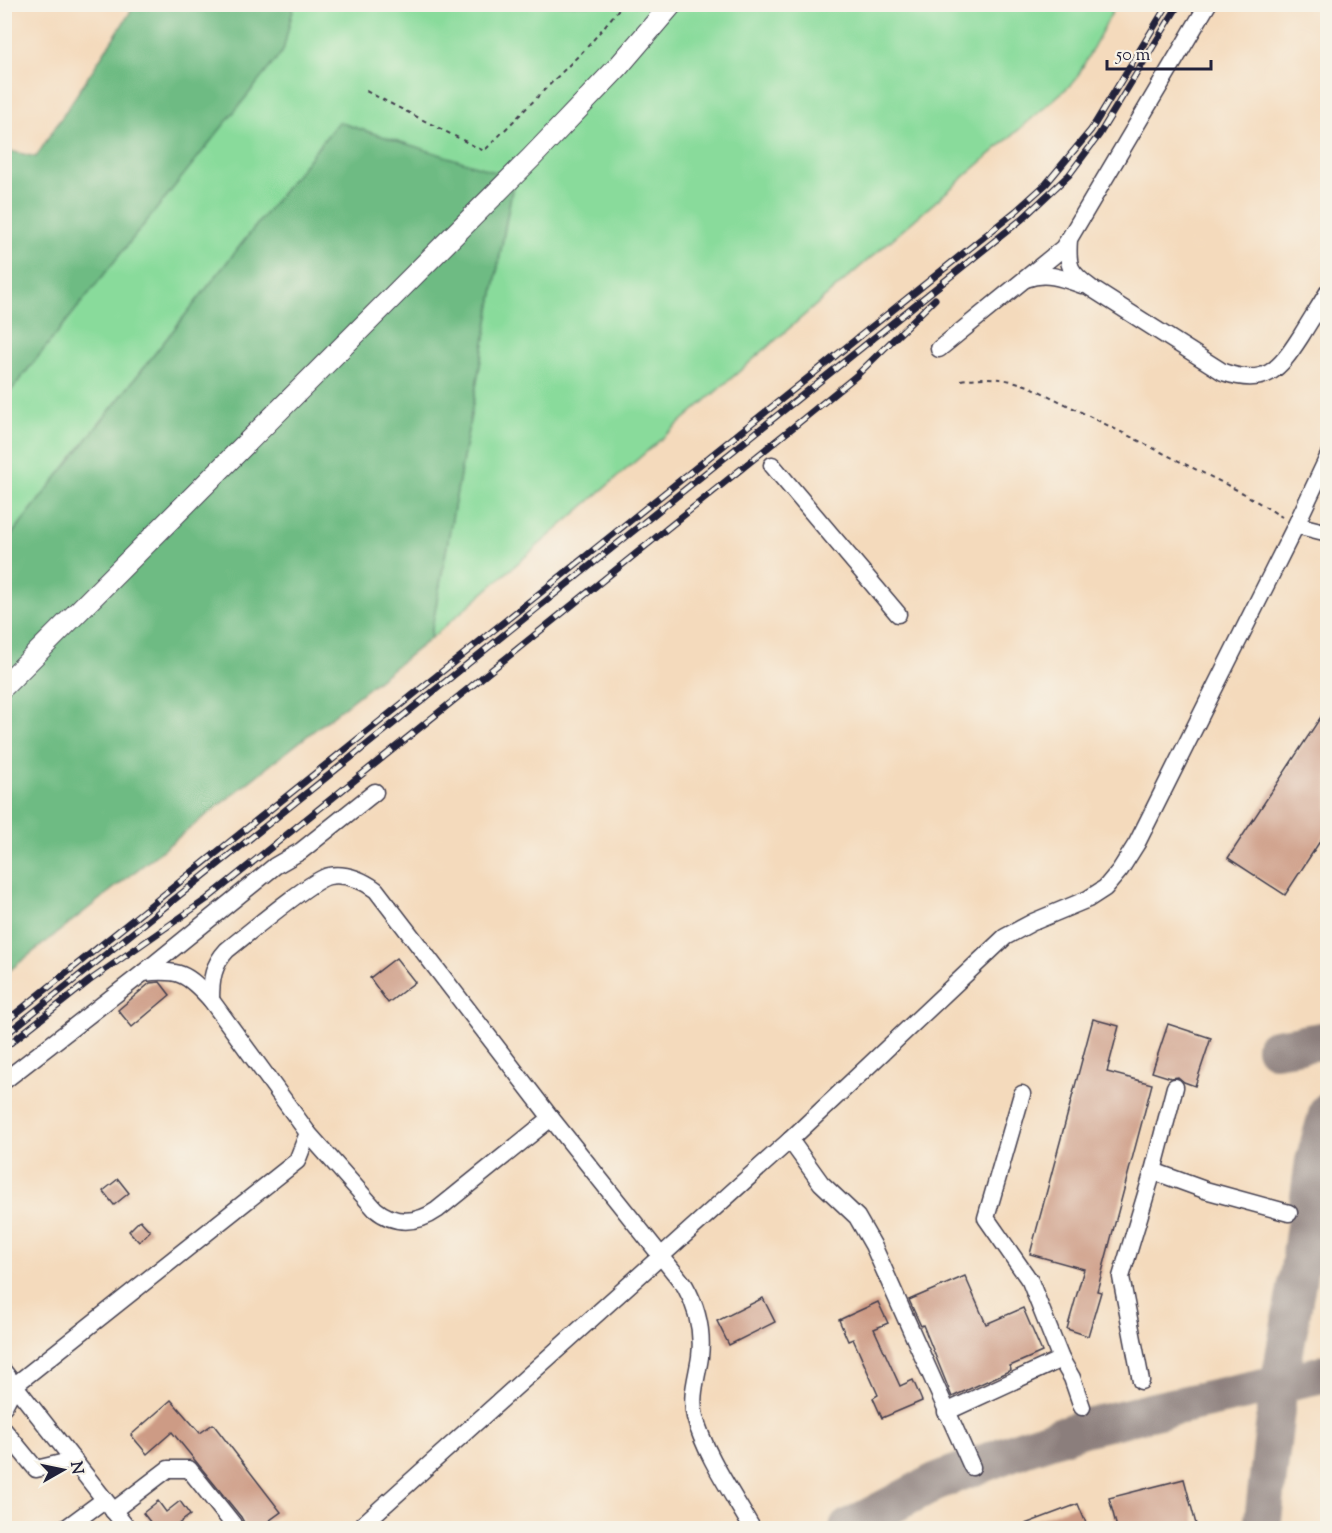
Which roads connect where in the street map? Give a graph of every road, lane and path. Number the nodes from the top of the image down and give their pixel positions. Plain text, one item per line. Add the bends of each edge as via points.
1 (623, 4) edge
2 (672, 4) edge
3 (1208, 4) edge
4 (366, 91) dead end
5 (1069, 239) junction
6 (1022, 281) junction
7 (1091, 288) junction
8 (1328, 292) edge
9 (939, 349) dead end
10 (962, 380) dead end
11 (1328, 457) edge
12 (772, 465) dead end
13 (1296, 525) junction
14 (1328, 533) edge
15 (898, 614) dead end
16 (4, 686) edge
17 (375, 792) dead end
18 (143, 973) junction
19 (211, 1000) junction
20 (4, 1081) edge
21 (1175, 1087) dead end
22 (1022, 1094) dead end
23 (551, 1118) junction
24 (308, 1133) junction
25 (789, 1140) junction
26 (1153, 1171) junction
27 (1289, 1213) dead end
28 (661, 1256) junction
29 (1061, 1359) junction
30 (10, 1378) edge
31 (1141, 1381) dead end
32 (4, 1406) edge
33 (1082, 1407) dead end
34 (946, 1412) junction
35 (4, 1430) edge
36 (74, 1460) junction
37 (972, 1467) dead end
38 (108, 1505) junction
39 (66, 1528) edge
40 (127, 1528) edge
41 (233, 1528) edge
42 (359, 1528) edge
43 (752, 1528) edge

1 - 4 path via 589,45 484,151
2 - 16 main road via 531,158
3 - 5 lane
5 - 6 lane
5 - 7 lane via 1071,268
6 - 7 lane via 1035,275 1051,275
6 - 9 lane
7 - 8 lane via 1223,372 1244,378 1267,375 1282,365
10 - 13 path via 1009,379 1031,387 1243,493
11 - 13 lane
12 - 15 lane
13 - 14 lane
13 - 25 lane via 1143,832 1120,870 1105,888 1088,899 1005,936
17 - 18 lane via 302,851 275,866
18 - 19 lane via 167,970 186,976
18 - 20 lane
19 - 23 lane via 211,977 227,950 320,878 349,876 376,890
19 - 24 lane
21 - 26 lane
22 - 29 lane via 986,1218 1030,1281
23 - 24 lane via 437,1210 408,1221 388,1218 375,1209
23 - 28 lane
24 - 30 lane via 297,1161
25 - 28 lane
25 - 34 lane via 821,1183 857,1217
26 - 27 lane
26 - 31 lane via 1121,1277
28 - 42 lane
28 - 43 lane via 688,1292 700,1322 700,1359 693,1396 701,1434
29 - 33 lane
29 - 34 lane
30 - 32 lane
30 - 36 lane
34 - 37 lane
35 - 36 lane via 36,1469
36 - 38 lane
38 - 39 lane
38 - 40 lane
38 - 41 lane via 168,1469 189,1469

